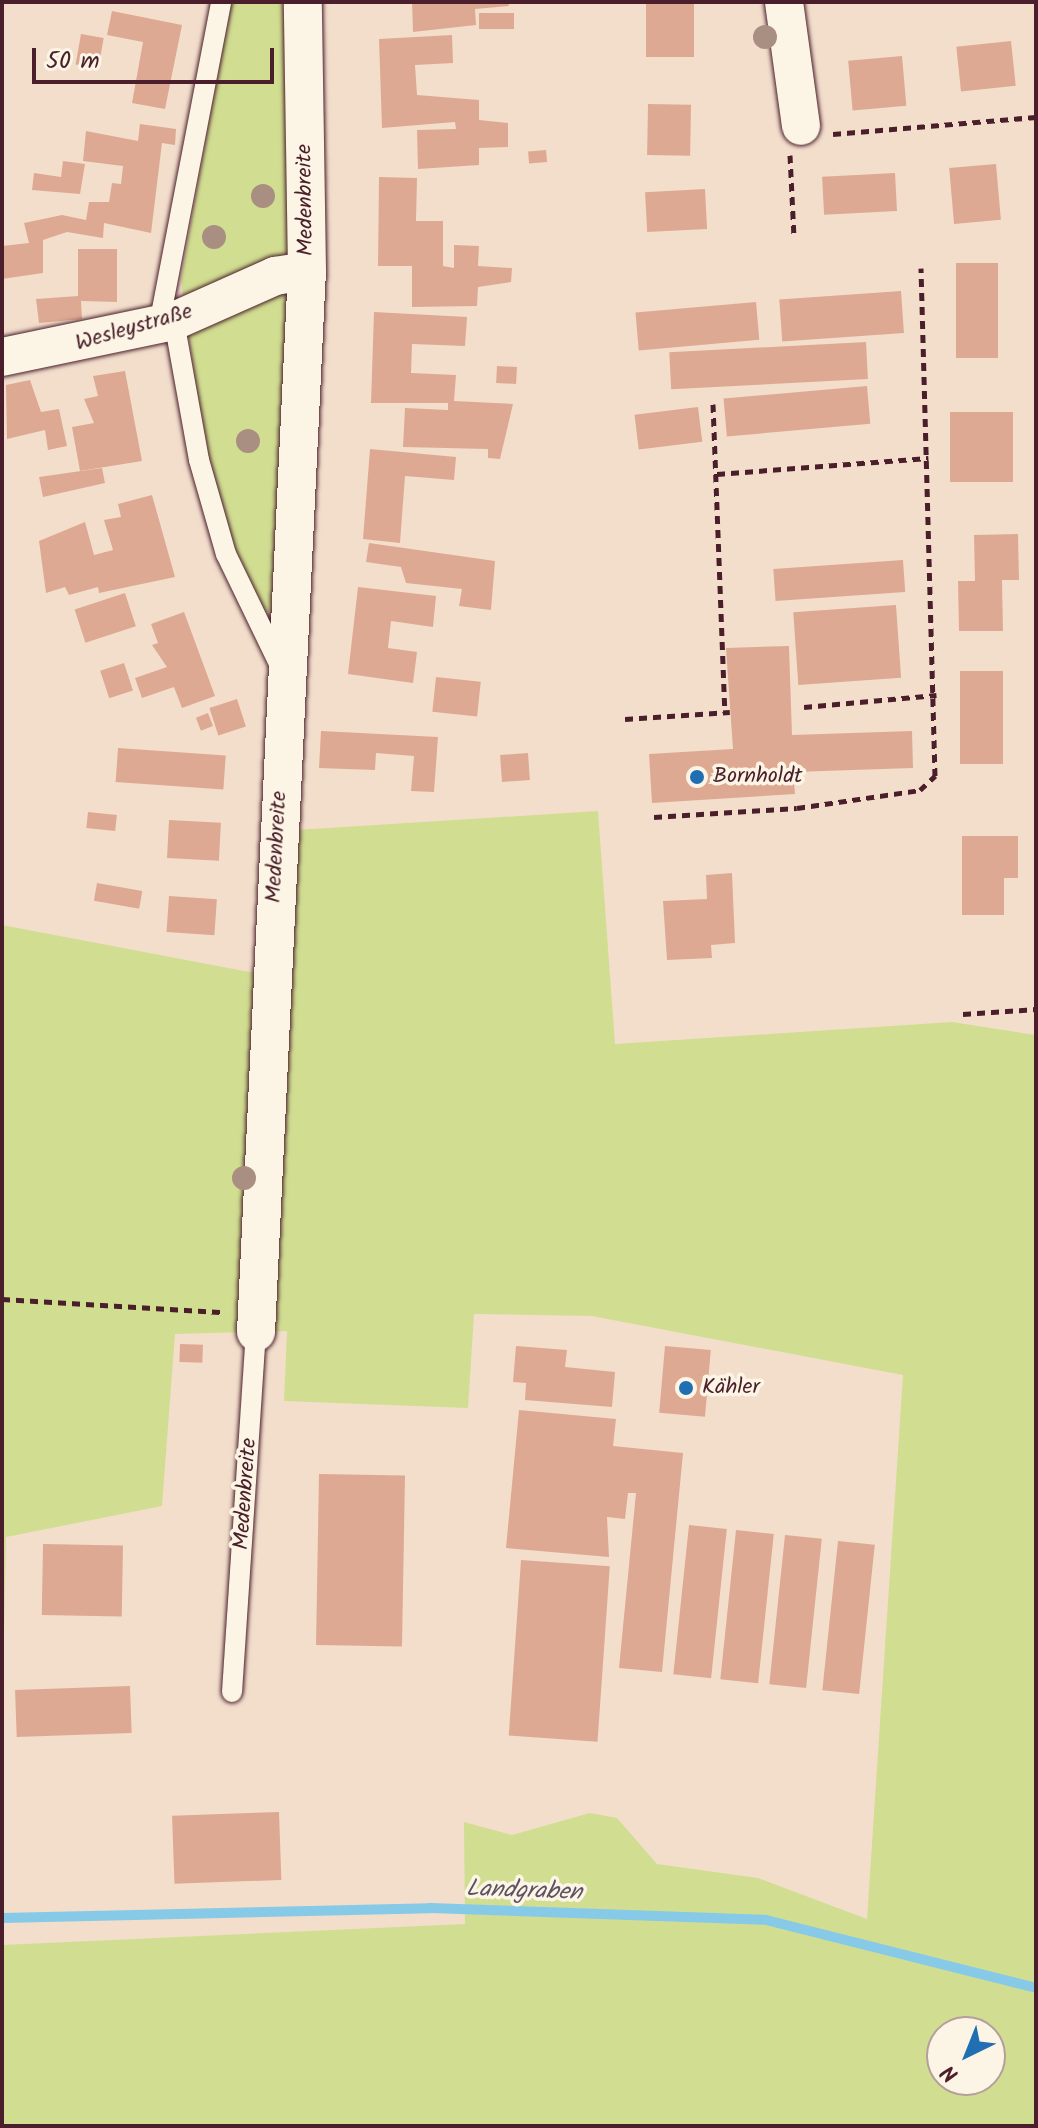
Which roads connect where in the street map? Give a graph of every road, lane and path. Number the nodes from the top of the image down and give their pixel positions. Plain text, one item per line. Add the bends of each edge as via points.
1 (221, 2) edge
2 (303, 2) edge
3 (784, 2) edge
4 (1036, 117) edge
5 (801, 126) junction
6 (794, 238) dead end
7 (921, 268) dead end
8 (307, 271) junction
9 (166, 323) junction
10 (2, 357) edge
11 (713, 404) dead end
12 (928, 458) junction
13 (717, 474) junction
14 (286, 677) junction
15 (936, 695) junction
16 (804, 707) dead end
17 (625, 719) dead end
18 (654, 817) dead end
19 (1036, 1009) edge
20 (963, 1014) dead end
21 (2, 1299) edge
22 (257, 1321) junction
23 (232, 1692) dead end

1 - 9 lane
2 - 8 street, Medenbreite
3 - 5 street
4 - 5 path via 839,135
5 - 6 path via 789,143
7 - 12 path
8 - 9 street, Wesleystraße via 275,276
8 - 14 street, Medenbreite
9 - 10 street, Wesleystraße
9 - 14 lane via 226,554
11 - 13 path
12 - 13 path
12 - 15 path
13 - 17 path via 728,712
14 - 22 street, Medenbreite
15 - 16 path
15 - 18 path via 935,776 920,790
19 - 20 path
21 - 22 path
22 - 23 lane, Medenbreite

